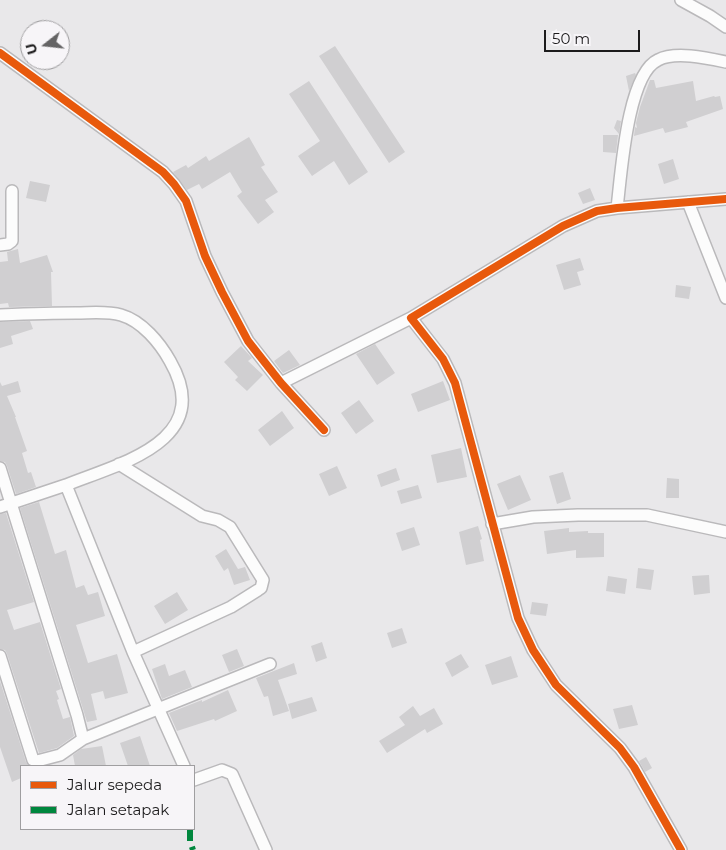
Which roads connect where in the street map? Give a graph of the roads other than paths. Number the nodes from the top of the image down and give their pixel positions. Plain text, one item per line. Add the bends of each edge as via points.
1 (681, 0) edge
2 (726, 27) edge
3 (0, 53) edge
4 (726, 62) edge
5 (12, 191) dead end
6 (726, 198) edge
7 (688, 202) junction
8 (617, 208) junction
9 (0, 245) edge
10 (726, 298) edge
11 (0, 315) edge
12 (411, 318) junction
13 (281, 382) junction
14 (324, 430) dead end
15 (119, 464) junction
16 (0, 468) edge
17 (66, 485) junction
18 (6, 505) edge
19 (492, 524) junction
20 (726, 532) edge
21 (133, 652) junction
22 (0, 656) edge
23 (270, 664) dead end
24 (158, 709) junction
25 (83, 739) junction
26 (184, 765) edge
27 (195, 780) edge
28 (266, 850) edge
29 (681, 850) edge

1 - 2 street
3 - 13 street via 163,172 174,184 186,201 205,256 248,341
4 - 8 street via 673,55 650,64 638,84 625,140
5 - 9 street via 12,241
6 - 7 street
7 - 8 street
7 - 10 street
8 - 12 street via 597,211 564,226
11 - 15 street via 104,313 123,316 150,334 165,352 180,385 179,420 166,438 153,448
12 - 13 street
12 - 19 street via 443,359 455,383
13 - 14 street
15 - 17 street
15 - 21 street via 202,516 230,527 262,580 261,588 231,607
16 - 18 street
17 - 18 street
17 - 21 street
18 - 25 street via 78,715
19 - 20 street via 578,515 647,516
19 - 29 street via 518,618 533,650 556,685 620,748
21 - 24 street
22 - 25 street via 33,760 60,755
23 - 24 street
24 - 25 street
24 - 26 street
27 - 28 street via 222,770 232,774

